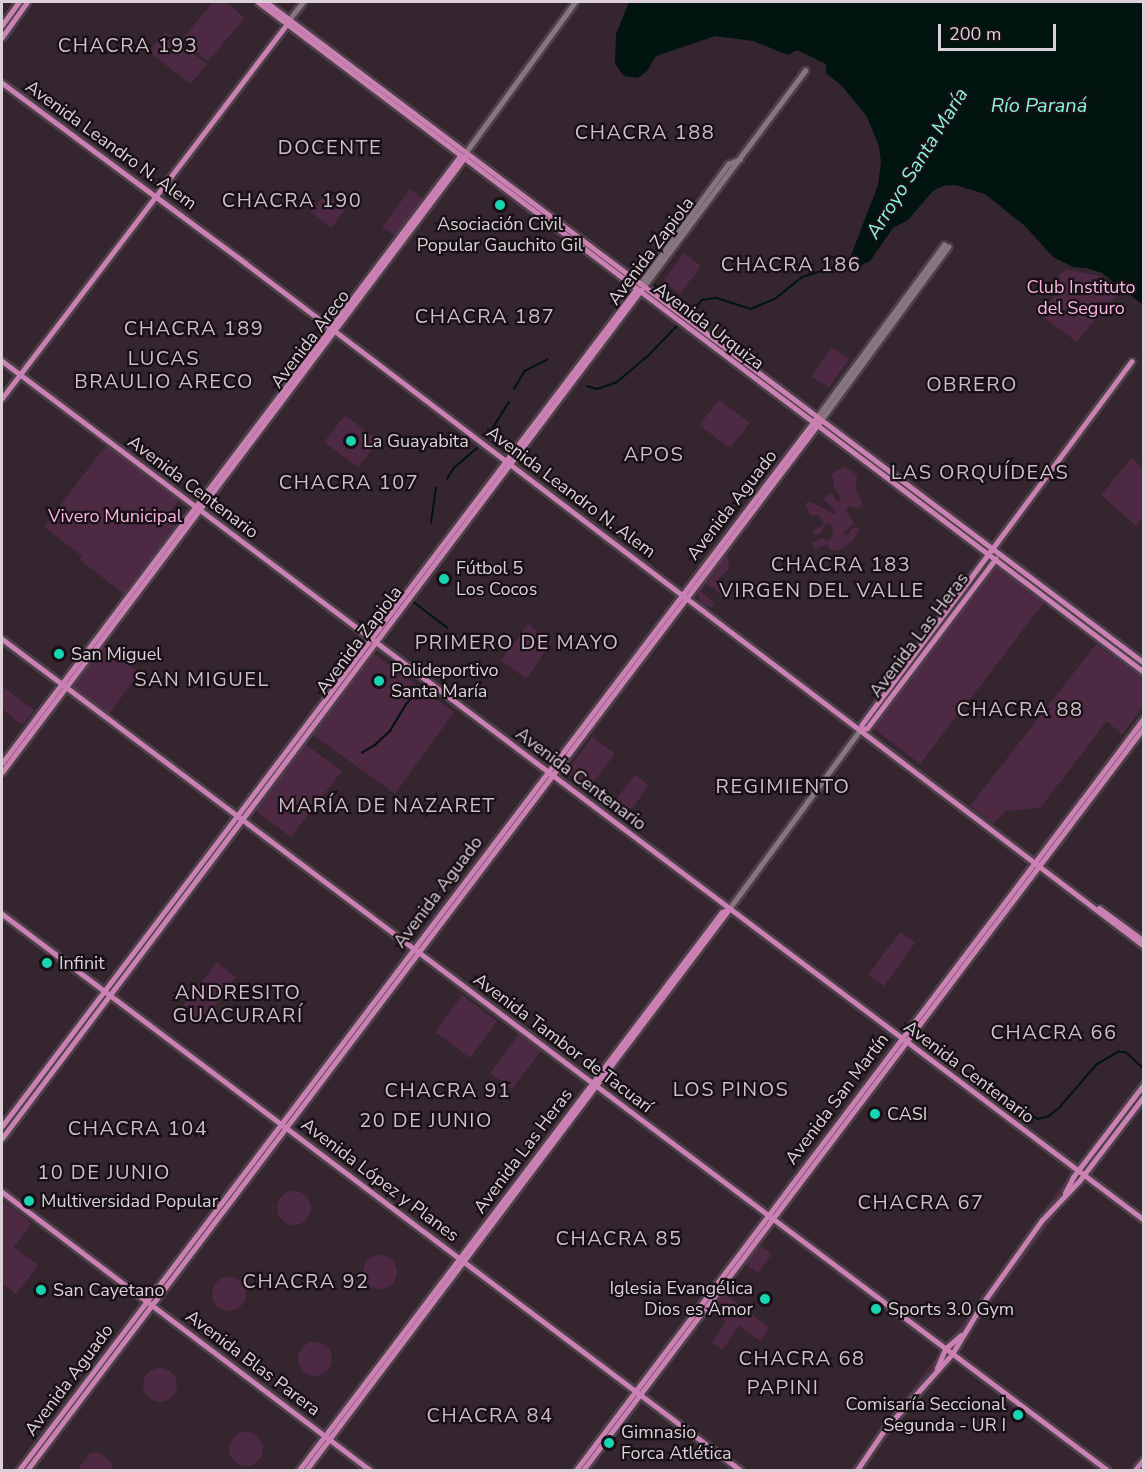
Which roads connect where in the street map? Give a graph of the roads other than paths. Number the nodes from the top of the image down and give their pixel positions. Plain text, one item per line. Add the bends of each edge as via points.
1 (19, 2) edge
2 (27, 2) edge
3 (258, 2) edge
4 (266, 2) edge
5 (303, 2) edge
6 (574, 2) edge
7 (288, 21) junction
8 (2, 25) edge
9 (2, 37) edge
10 (805, 71) dead end
11 (2, 84) edge
12 (466, 152) junction
13 (462, 158) junction
14 (156, 196) junction
15 (946, 246) dead end
16 (640, 288) junction
17 (332, 330) junction
18 (1132, 360) dead end
19 (2, 361) edge
20 (20, 375) junction
21 (2, 398) edge
22 (819, 419) junction
23 (815, 424) junction
24 (508, 463) junction
25 (197, 509) junction
26 (992, 548) junction
27 (999, 554) junction
28 (992, 558) junction
29 (684, 596) junction
30 (2, 639) edge
31 (374, 641) junction
32 (1143, 663) edge
33 (1143, 672) edge
34 (64, 685) junction
35 (1143, 718) edge
36 (1143, 727) edge
37 (861, 730) junction
38 (2, 763) edge
39 (2, 772) edge
40 (549, 774) junction
41 (240, 818) junction
42 (1038, 864) junction
43 (729, 909) junction
44 (2, 914) edge
45 (1143, 941) edge
46 (1143, 946) edge
47 (416, 951) junction
48 (104, 991) junction
49 (110, 995) junction
50 (903, 1041) junction
51 (1143, 1084) edge
52 (595, 1085) junction
53 (1143, 1096) edge
54 (2, 1126) edge
55 (283, 1126) junction
56 (2, 1138) edge
57 (1078, 1171) junction
58 (1084, 1176) junction
59 (2, 1192) edge
60 (1062, 1200) junction
61 (771, 1217) junction
62 (1143, 1220) edge
63 (462, 1260) junction
64 (149, 1304) junction
65 (963, 1334) junction
66 (945, 1349) junction
67 (952, 1354) junction
68 (937, 1369) junction
69 (638, 1393) junction
70 (327, 1438) junction
71 (1143, 1459) edge
72 (19, 1470) edge
73 (27, 1470) edge
74 (299, 1470) edge
75 (306, 1470) edge
76 (370, 1470) edge
77 (576, 1470) edge
78 (583, 1470) edge
79 (740, 1470) edge
80 (857, 1470) edge
81 (1107, 1470) edge
82 (1135, 1470) edge

1 - 8 main road
2 - 9 main road
3 - 7 main road, Avenida Urquiza
4 - 7 main road, Avenida Urquiza
5 - 7 street
6 - 12 street, Avenida Areco
7 - 12 main road, Avenida Urquiza
7 - 13 main road, Avenida Urquiza
7 - 14 main road
10 - 16 street, Avenida Zapiola
11 - 14 main road, Avenida Leandro N. Alem
12 - 13 main road, Avenida Areco
12 - 16 main road, Avenida Urquiza
13 - 16 main road, Avenida Urquiza
13 - 17 main road, Avenida Areco
14 - 17 main road, Avenida Leandro N. Alem
14 - 20 main road
15 - 22 street, Avenida Aguado
16 - 22 main road, Avenida Urquiza
16 - 23 main road, Avenida Urquiza
16 - 24 main road, Avenida Zapiola
17 - 24 main road, Avenida Leandro N. Alem
17 - 25 main road, Avenida Areco
18 - 26 main road, Avenida Las Heras
19 - 20 main road, Avenida Centenario
20 - 21 main road
20 - 25 main road, Avenida Centenario
22 - 23 main road, Avenida Aguado
22 - 26 main road, Avenida Urquiza
23 - 28 main road, Avenida Urquiza
23 - 29 main road, Avenida Aguado
24 - 29 main road, Avenida Leandro N. Alem
24 - 31 main road, Avenida Zapiola
25 - 31 main road, Avenida Centenario
25 - 34 main road, Avenida Areco
26 - 27 main road, Avenida Urquiza
26 - 28 main road, Avenida Las Heras
27 - 28 main road, Avenida Las Heras
27 - 32 main road, Avenida Urquiza
28 - 33 main road, Avenida Urquiza
28 - 37 main road, Avenida Las Heras via 861,724
29 - 37 main road, Avenida Leandro N. Alem
29 - 40 main road, Avenida Aguado
30 - 34 main road, Avenida Tambor de Tacuarí
31 - 40 main road, Avenida Centenario
31 - 41 main road, Avenida Zapiola
34 - 38 main road, Avenida Areco
34 - 39 main road, Avenida Areco
34 - 41 main road, Avenida Tambor de Tacuarí
35 - 42 main road, Avenida San Martín
36 - 42 main road, Avenida San Martín
37 - 42 main road, Avenida Leandro N. Alem
37 - 43 street, Avenida Las Heras
40 - 43 main road, Avenida Centenario
40 - 47 main road, Avenida Aguado
41 - 47 main road, Avenida Tambor de Tacuarí
41 - 48 main road, Avenida Zapiola
41 - 49 main road, Avenida Zapiola
42 - 45 main road, Avenida Leandro N. Alem
42 - 46 main road, Avenida Leandro N. Alem
42 - 50 main road, Avenida San Martín
43 - 50 main road, Avenida Centenario
43 - 52 main road, Avenida Las Heras
44 - 48 main road, Avenida López y Planes
47 - 52 main road, Avenida Tambor de Tacuarí
47 - 55 main road, Avenida Aguado
48 - 49 main road, Avenida López y Planes
48 - 54 main road, Avenida Zapiola
49 - 55 main road, Avenida López y Planes
49 - 56 main road, Avenida Zapiola
50 - 57 main road, Avenida Centenario
50 - 61 main road, Avenida San Martín
51 - 57 main road
52 - 61 main road, Avenida Tambor de Tacuarí
52 - 63 main road, Avenida Las Heras
53 - 58 main road
55 - 63 main road, Avenida López y Planes
55 - 64 main road, Avenida Aguado
57 - 58 main road, Avenida Centenario
57 - 60 main road
58 - 60 main road
58 - 62 main road, Avenida Centenario
59 - 64 main road, Avenida Blas Parera
60 - 65 main road via 1042,1220
61 - 66 main road, Avenida Tambor de Tacuarí
61 - 69 main road, Avenida San Martín
63 - 69 main road, Avenida López y Planes
63 - 70 main road, Avenida Las Heras
64 - 70 main road, Avenida Blas Parera
64 - 72 main road, Avenida Aguado
64 - 73 main road, Avenida Aguado
65 - 66 main road
65 - 67 main road
66 - 67 main road, Avenida Tambor de Tacuarí
66 - 68 main road
67 - 68 main road
67 - 81 main road, Avenida Tambor de Tacuarí
68 - 80 main road
69 - 77 main road, Avenida San Martín
69 - 78 main road, Avenida San Martín
69 - 79 main road, Avenida López y Planes
70 - 74 main road, Avenida Las Heras
70 - 75 main road, Avenida Las Heras
70 - 76 main road, Avenida Blas Parera
71 - 82 main road

